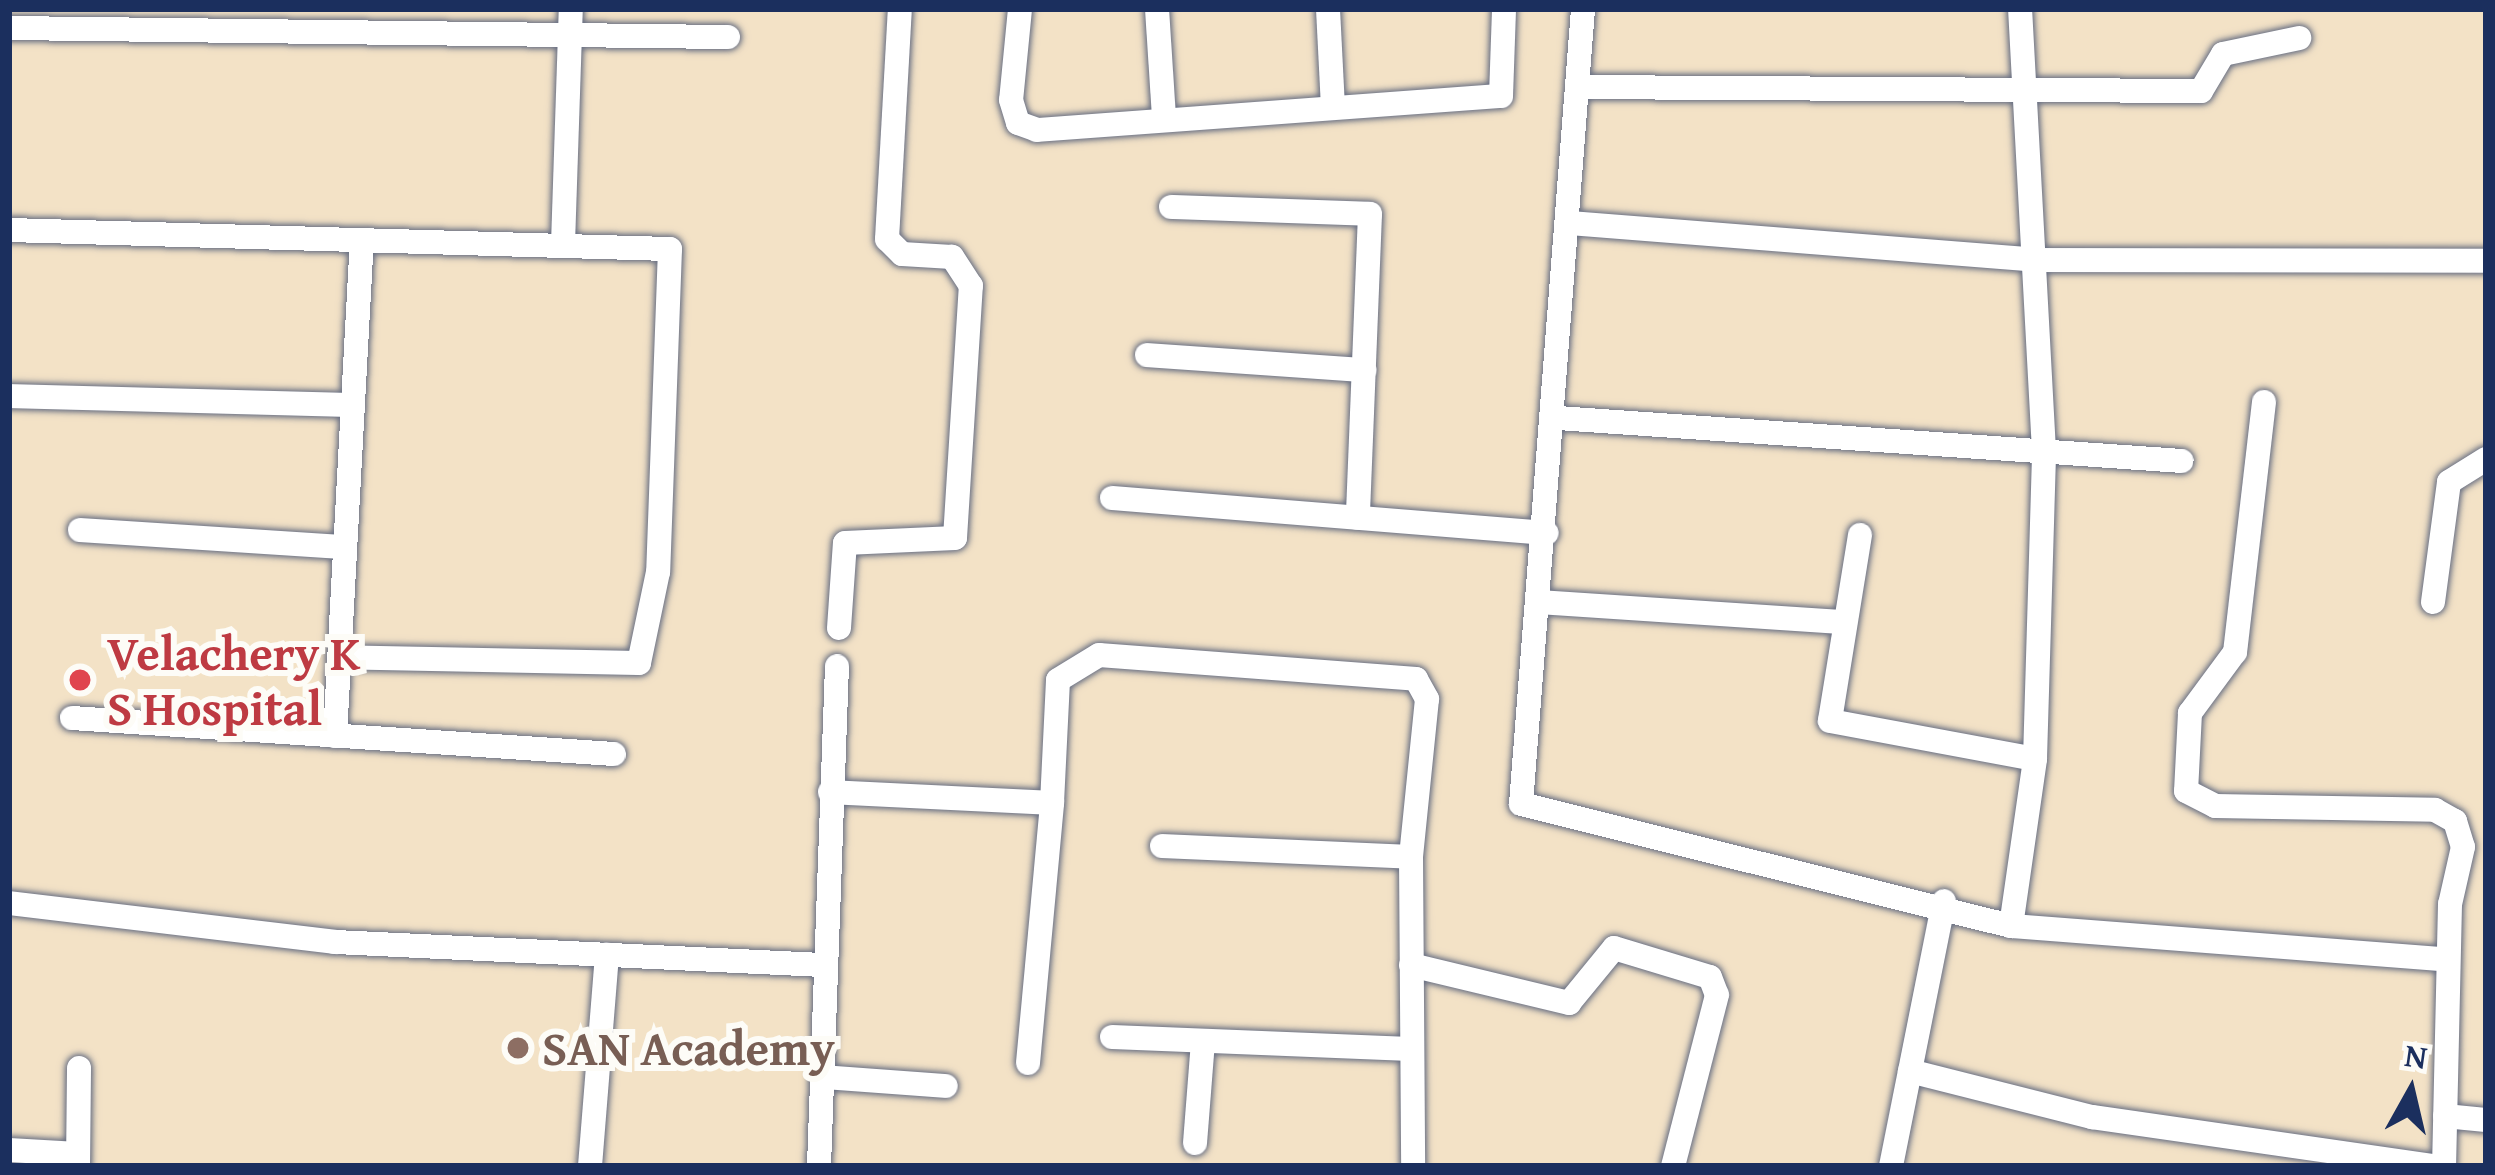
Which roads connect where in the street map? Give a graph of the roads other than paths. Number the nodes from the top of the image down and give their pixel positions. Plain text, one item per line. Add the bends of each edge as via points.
1 (900, 9) edge
2 (1020, 9) edge
3 (1157, 9) edge
4 (1328, 9) edge
5 (1504, 9) edge
6 (1583, 9) edge
7 (2020, 9) edge
8 (571, 21) edge
9 (9, 28) edge
10 (728, 37) dead end
11 (2299, 38) dead end
12 (1577, 88) junction
13 (2024, 88) junction
14 (1334, 107) junction
15 (1164, 117) junction
16 (1171, 207) dead end
17 (1569, 223) junction
18 (9, 230) edge
19 (362, 241) junction
20 (563, 244) junction
21 (2038, 260) junction
22 (2486, 261) edge
23 (1147, 355) dead end
24 (1364, 370) junction
25 (9, 396) edge
26 (2264, 402) dead end
27 (348, 405) junction
28 (1558, 418) junction
29 (2044, 451) junction
30 (2486, 459) edge
31 (2182, 461) dead end
32 (1112, 498) dead end
33 (1358, 518) junction
34 (80, 530) dead end
35 (1546, 533) junction
36 (1860, 536) dead end
37 (341, 547) junction
38 (1539, 602) junction
39 (2433, 602) dead end
40 (1844, 622) junction
41 (838, 628) dead end
42 (340, 657) junction
43 (837, 666) dead end
44 (72, 718) dead end
45 (335, 736) junction
46 (614, 754) dead end
47 (2035, 759) junction
48 (830, 791) junction
49 (1052, 803) junction
50 (1162, 846) dead end
51 (1411, 857) junction
52 (1944, 902) junction
53 (9, 903) edge
54 (2011, 926) junction
55 (607, 955) junction
56 (2448, 960) junction
57 (823, 965) junction
58 (1411, 965) junction
59 (1112, 1037) dead end
60 (1203, 1042) junction
61 (1411, 1049) junction
62 (1028, 1063) dead end
63 (80, 1068) dead end
64 (1910, 1071) junction
65 (824, 1078) junction
66 (946, 1086) dead end
67 (2445, 1116) junction
68 (2486, 1120) edge
69 (1195, 1143) dead end
70 (9, 1150) edge
71 (78, 1160) edge
72 (590, 1166) edge
73 (819, 1166) edge
74 (1413, 1166) edge
75 (1672, 1166) edge
76 (1891, 1166) edge
77 (2433, 1166) edge
78 (2444, 1166) edge

1 - 41 street via 889,246 952,256 970,274 955,538 845,543
2 - 15 street via 1018,123
3 - 15 street
4 - 14 street
5 - 14 street via 1507,94
6 - 12 street
7 - 13 street
8 - 9 street
8 - 10 street
8 - 20 street
11 - 13 street via 2223,54 2200,91
12 - 13 street
12 - 17 street
13 - 21 street
14 - 15 street
16 - 24 street via 1370,214
17 - 21 street
17 - 28 street
18 - 19 street
19 - 20 street
19 - 27 street
20 - 42 street via 670,249 651,645 619,670
21 - 22 street
21 - 29 street
23 - 24 street
24 - 33 street
25 - 27 street
26 - 56 street via 2235,652 2190,713 2186,791 2215,806 2435,810 2455,821 2463,847
27 - 37 street
28 - 29 street
28 - 35 street
29 - 31 street
29 - 47 street
30 - 39 street via 2449,482
32 - 33 street
33 - 35 street
34 - 37 street
35 - 38 street
36 - 40 street
37 - 42 street
38 - 40 street
38 - 52 street via 1521,804
40 - 47 street via 1830,721
42 - 45 street
43 - 48 street
44 - 45 street
45 - 46 street
47 - 54 street
48 - 49 street
48 - 57 street
49 - 51 street via 1058,680 1081,658 1393,674 1416,679 1427,699
49 - 62 street
50 - 51 street
51 - 58 street
52 - 54 street
52 - 64 street
53 - 55 street via 335,943
54 - 56 street
55 - 57 street
55 - 72 street
56 - 67 street
57 - 65 street
58 - 61 street
58 - 75 street via 1569,1003 1614,948 1710,977 1717,995
59 - 60 street
60 - 61 street
60 - 69 street
61 - 74 street
63 - 71 street
64 - 76 street
64 - 77 street via 2092,1117
65 - 66 street
65 - 73 street
67 - 68 street
67 - 78 street
70 - 71 street

